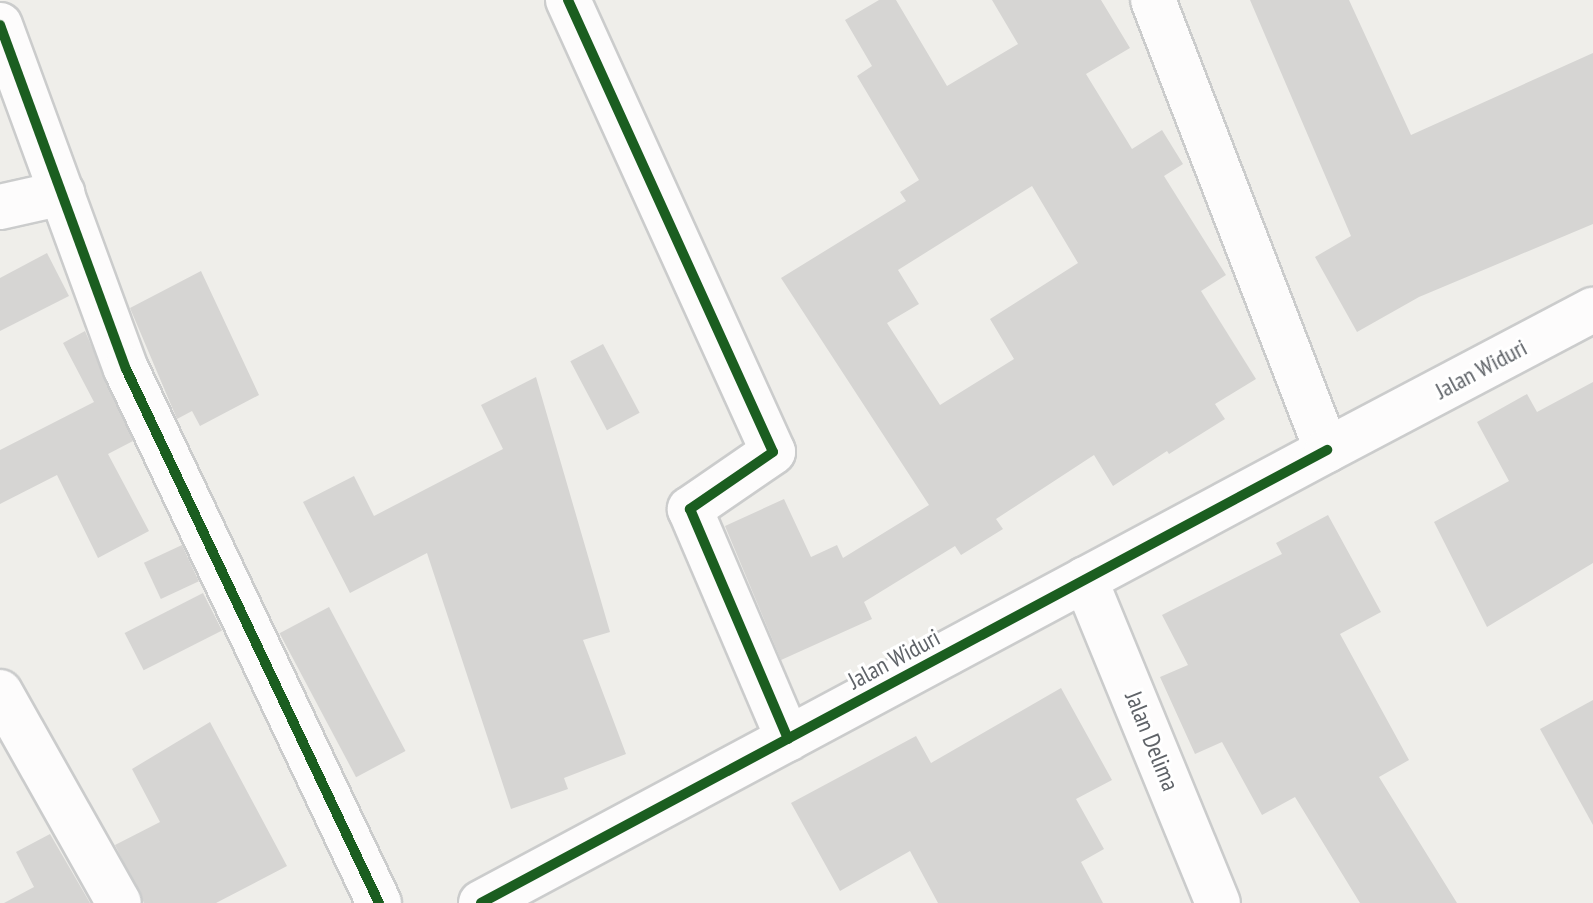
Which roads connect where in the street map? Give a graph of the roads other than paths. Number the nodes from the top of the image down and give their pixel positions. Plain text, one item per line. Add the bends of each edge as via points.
1 (568, 0) edge
2 (1153, 0) edge
3 (0, 25) edge
4 (62, 193) junction
5 (0, 207) edge
6 (1593, 310) edge
7 (1327, 450) junction
8 (1085, 579) junction
9 (0, 692) edge
10 (788, 739) junction
11 (119, 903) edge
12 (379, 903) edge
13 (481, 903) edge
14 (1218, 903) edge

1 - 10 street via 773,452 690,509
2 - 7 street
3 - 4 street
4 - 5 street
4 - 12 street via 126,369
6 - 7 street, Jalan Widuri
7 - 8 street, Jalan Widuri
8 - 10 street, Jalan Widuri
8 - 14 street, Jalan Delima
9 - 11 street
10 - 13 street, Jalan Widuri

